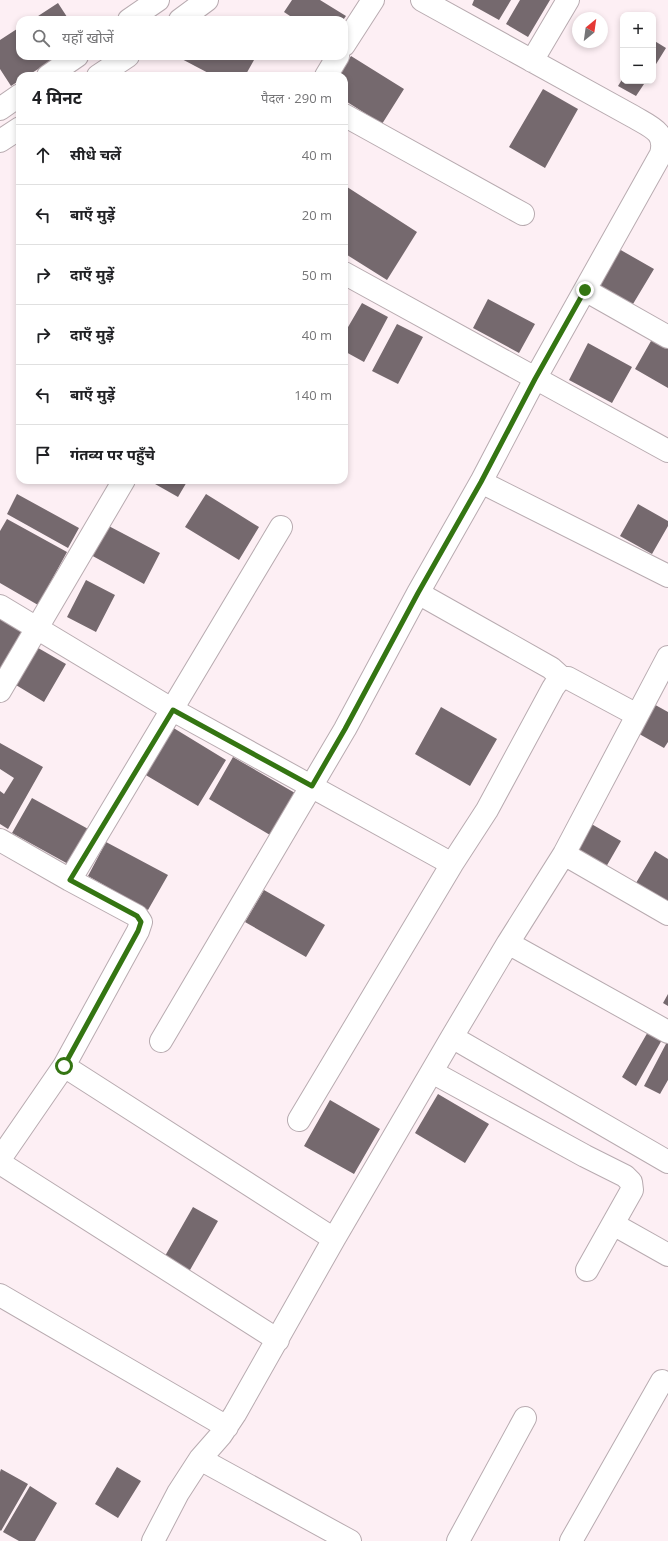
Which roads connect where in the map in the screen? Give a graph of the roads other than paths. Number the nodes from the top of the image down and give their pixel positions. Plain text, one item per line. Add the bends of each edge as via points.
1 (158, 0) edge
2 (207, 0) edge
3 (373, 0) edge
4 (422, 0) edge
5 (568, 0) edge
6 (135, 16) edge
7 (185, 16) edge
8 (348, 39) edge
9 (71, 60) edge
10 (122, 60) edge
11 (336, 60) edge
12 (532, 61) junction
13 (54, 72) edge
14 (104, 72) edge
15 (328, 72) edge
16 (16, 98) edge
17 (0, 109) edge
18 (348, 117) edge
19 (16, 131) edge
20 (0, 141) edge
21 (523, 214) dead end
22 (348, 275) edge
23 (585, 290) junction
24 (668, 337) edge
25 (535, 379) junction
26 (668, 451) edge
27 (481, 482) junction
28 (122, 484) edge
29 (281, 527) dead end
30 (668, 576) edge
31 (418, 593) junction
32 (0, 606) edge
33 (37, 630) junction
34 (668, 657) edge
35 (562, 678) junction
36 (662, 683) edge
37 (0, 691) edge
38 (173, 710) junction
39 (636, 715) junction
40 (312, 786) junction
41 (0, 840) edge
42 (564, 854) junction
43 (452, 864) junction
44 (70, 880) junction
45 (668, 914) edge
46 (508, 943) junction
47 (668, 1032) edge
48 (452, 1037) junction
49 (161, 1041) dead end
50 (64, 1066) junction
51 (432, 1072) junction
52 (299, 1120) dead end
53 (0, 1159) edge
54 (668, 1162) edge
55 (0, 1163) edge
56 (613, 1224) junction
57 (334, 1239) junction
58 (668, 1255) edge
59 (587, 1270) dead end
60 (0, 1295) edge
61 (278, 1340) junction
62 (662, 1381) dead end
63 (526, 1418) dead end
64 (227, 1427) junction
65 (200, 1459) junction
66 (153, 1541) edge
67 (350, 1541) edge
68 (458, 1541) edge
69 (571, 1541) edge

1 - 6 street
2 - 7 street
3 - 8 street
4 - 12 street
5 - 12 street
9 - 13 street
10 - 14 street
11 - 15 street
12 - 23 street via 653,128 663,139 661,154
16 - 17 street
18 - 21 street
19 - 20 street
22 - 25 street
23 - 24 street
23 - 25 street
25 - 26 street
25 - 27 street
27 - 30 street
27 - 31 street
28 - 33 street
29 - 38 street
31 - 35 street via 551,668
31 - 40 street
32 - 33 street
33 - 37 street
33 - 38 street
34 - 36 street
35 - 39 street via 568,678
35 - 43 street via 552,688 486,810
36 - 39 street
38 - 40 street
38 - 44 street
39 - 42 street
40 - 43 street
40 - 49 street
41 - 44 street
42 - 45 street
42 - 46 street
43 - 52 street
44 - 50 street via 137,916 141,922
46 - 47 street
46 - 48 street
48 - 51 street
48 - 54 street
50 - 53 street
50 - 57 street
51 - 56 street via 625,1176 631,1182 632,1190
51 - 57 street
55 - 61 street
56 - 58 street
56 - 59 street
57 - 61 street
60 - 64 street
61 - 64 street
62 - 69 street
63 - 68 street
64 - 65 street
65 - 66 street via 178,1493
65 - 67 street

